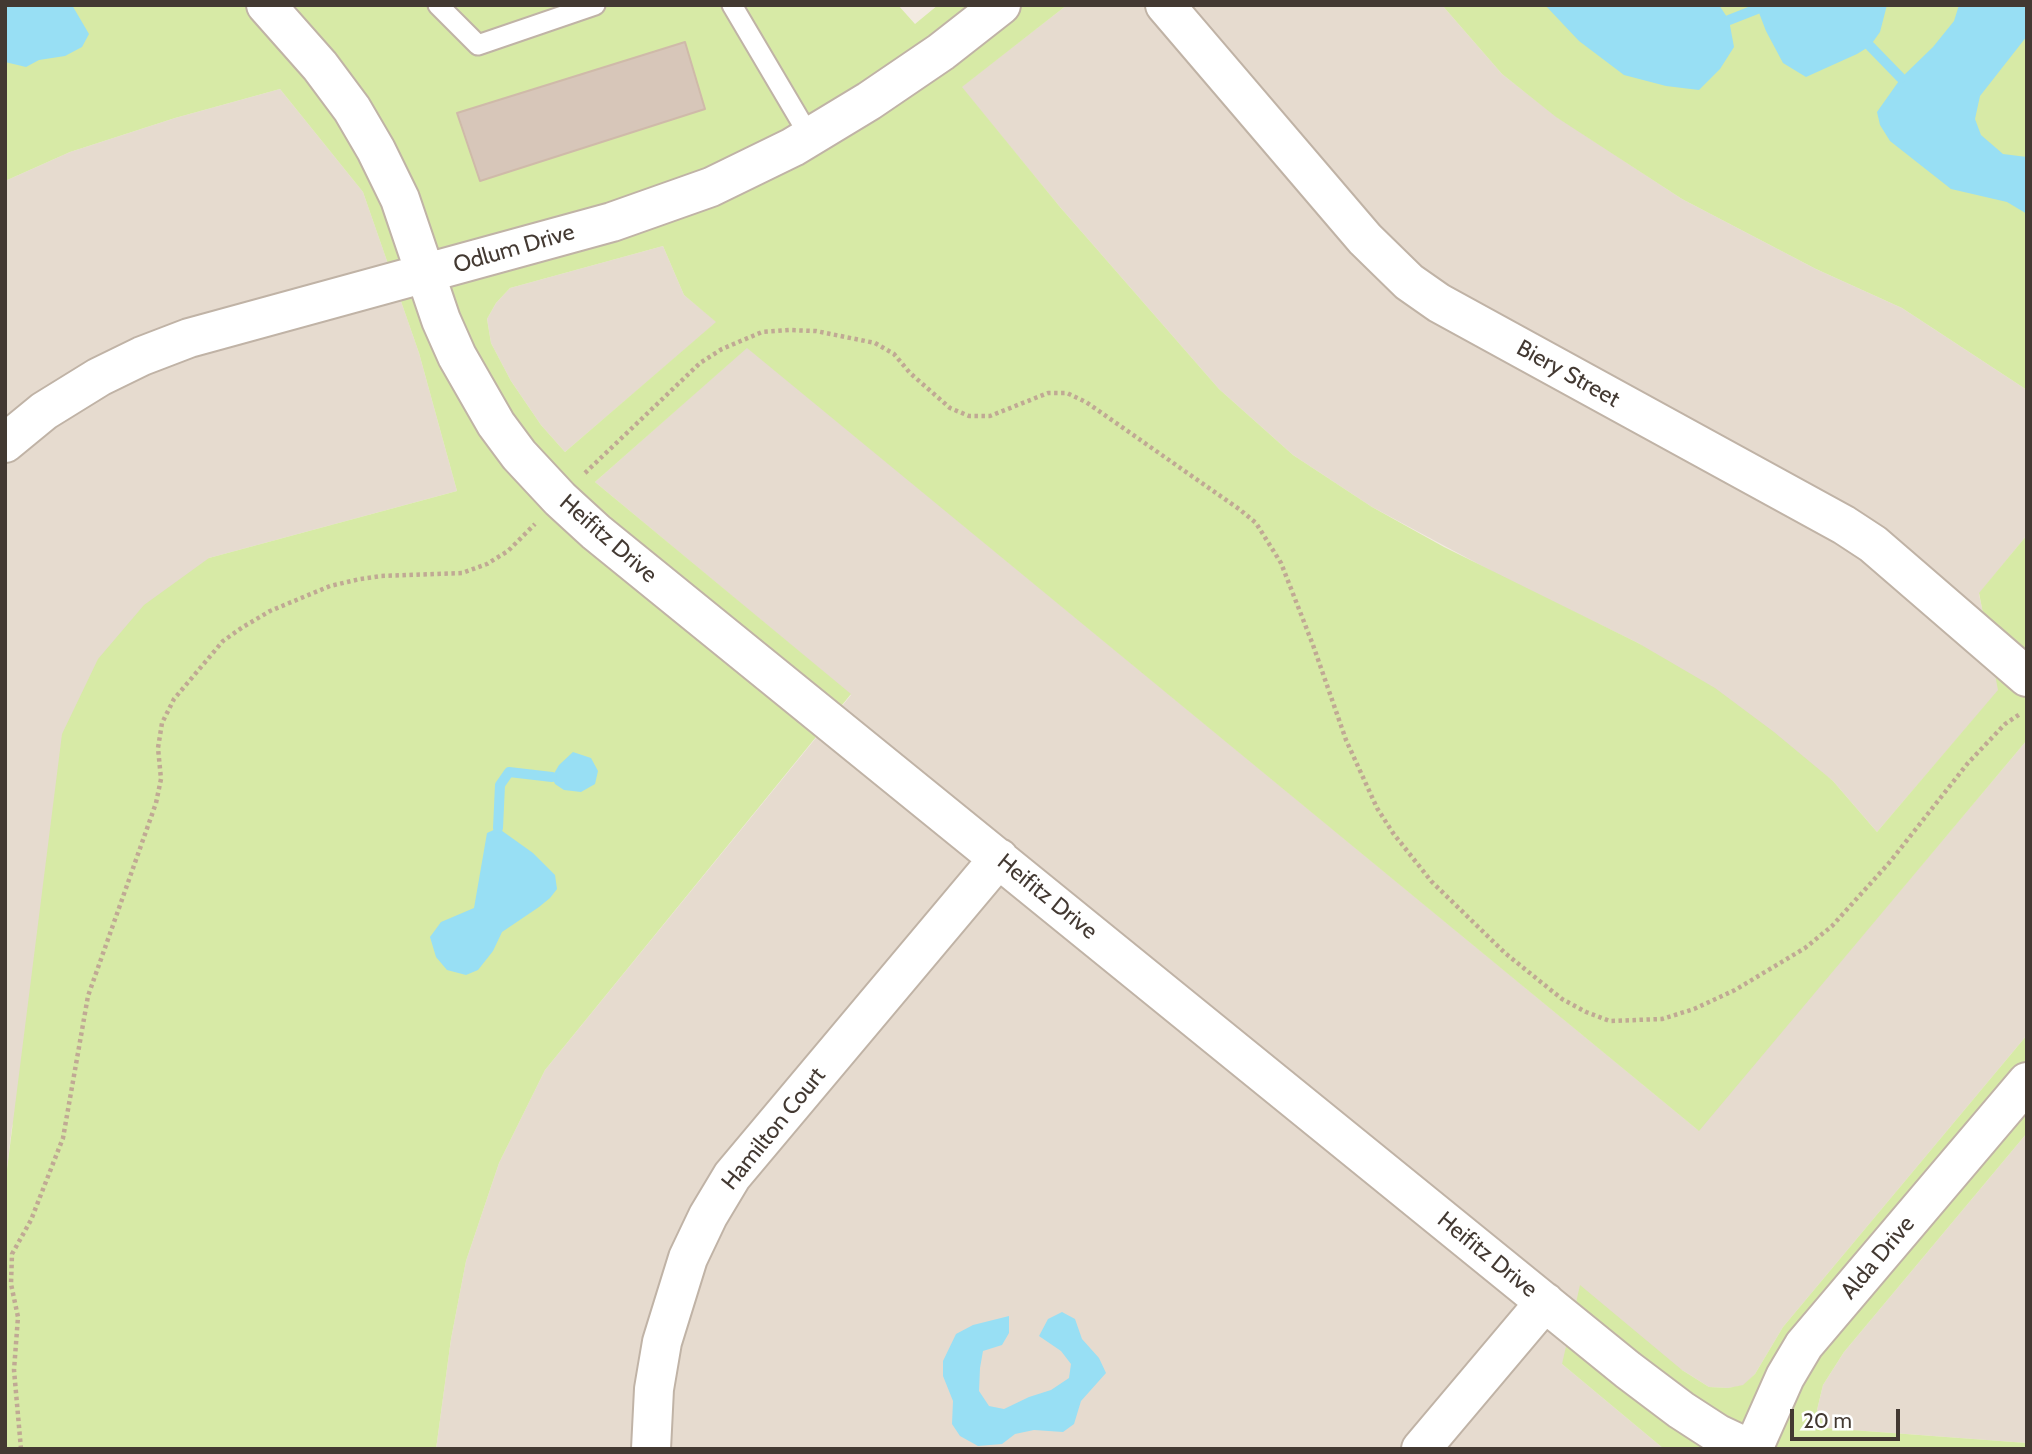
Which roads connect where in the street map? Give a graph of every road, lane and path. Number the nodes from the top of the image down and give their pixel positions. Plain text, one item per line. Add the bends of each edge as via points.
1 (266, 5) edge
2 (438, 5) edge
3 (595, 5) edge
4 (732, 5) edge
5 (1001, 5) edge
6 (1165, 5) edge
7 (810, 136) junction
8 (426, 274) junction
9 (5, 443) edge
10 (560, 499) junction
11 (2027, 677) edge
12 (2027, 709) edge
13 (999, 858) junction
14 (2027, 1082) edge
15 (1545, 1302) junction
16 (21, 1449) edge
17 (651, 1449) edge
18 (1421, 1449) edge
19 (1751, 1449) edge

1 - 8 street, Heifitz Drive via 352,109 400,199
2 - 3 lane via 478,45
4 - 7 lane
5 - 7 street, Odlum Drive via 941,52
6 - 11 street, Biery Street via 1365,239 1409,282 1439,303 1844,525 1873,544
7 - 8 street, Odlum Drive via 711,187 612,222
8 - 9 street, Odlum Drive via 189,338 142,356 44,411
8 - 10 street, Heifitz Drive via 441,320 477,392 519,455
10 - 12 path via 700,363 762,332 816,331 875,343 894,354 950,408 969,416 989,416 1048,393 1067,393 1086,402 1256,523 1281,563 1346,740 1393,833 1431,880 1505,953 1562,999 1610,1021 1662,1018 1694,1009 1805,948 1832,926 1889,863 1968,763 2005,724
10 - 13 street, Heifitz Drive
10 - 16 path via 508,551 487,564 463,573 381,576 330,586 270,611 223,642 174,699 162,723 156,803 88,996 64,1138 12,1254
13 - 15 street, Heifitz Drive
13 - 17 street, Hamilton Court via 732,1176 708,1216 688,1258 662,1342
14 - 19 street, Alda Drive via 1804,1345
15 - 18 street
15 - 19 street, Heifitz Drive via 1681,1410

